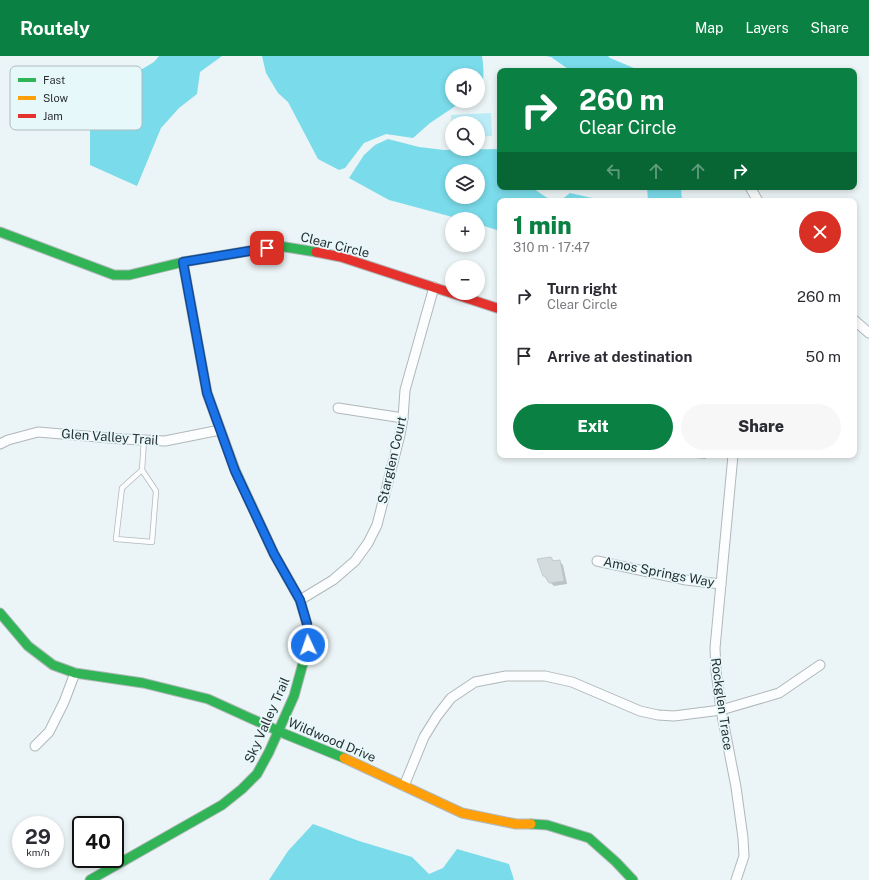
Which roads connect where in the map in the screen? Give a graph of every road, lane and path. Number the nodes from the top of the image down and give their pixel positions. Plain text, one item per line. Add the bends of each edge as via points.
1 (0, 232) edge
2 (183, 262) junction
3 (434, 287) junction
4 (497, 309) edge
5 (857, 323) edge
6 (869, 333) edge
7 (338, 408) dead end
8 (403, 418) junction
9 (220, 430) junction
10 (144, 440) junction
11 (0, 444) edge
12 (733, 458) edge
13 (142, 470) junction
14 (597, 561) dead end
15 (722, 584) junction
16 (300, 600) junction
17 (0, 613) edge
18 (820, 665) dead end
19 (75, 673) junction
20 (721, 710) junction
21 (278, 731) junction
22 (35, 746) dead end
23 (404, 786) junction
24 (90, 880) edge
25 (633, 880) edge
26 (736, 880) edge

1 - 2 street, Clear Circle via 114,275 129,275
2 - 3 street, Clear Circle via 279,246 314,250 341,257
2 - 9 street, Sky Valley Trail via 207,393
3 - 4 street, Clear Circle
3 - 8 street, Starglen Court via 405,390
5 - 6 street
7 - 8 street
8 - 16 street, Starglen Court via 377,525 368,543 355,561 333,580
9 - 10 street, Glen Valley Trail via 165,442
9 - 16 street, Sky Valley Trail via 235,471 274,554
10 - 11 street, Glen Valley Trail via 38,432
10 - 13 lane
12 - 15 street, Rockglen Trace
13 - 13 lane via 156,491 152,542 116,539 122,488
14 - 15 street, Amos Springs Way via 686,580
15 - 20 street, Rockglen Trace via 715,648
16 - 21 street, Sky Valley Trail via 307,624 308,645 294,696
17 - 19 street, Wildwood Drive via 37,654 53,665
18 - 20 street via 779,693
19 - 21 street, Wildwood Drive via 144,683 208,700
19 - 22 street via 49,732
20 - 23 street via 674,716 647,713 572,682 545,676 508,676 475,682 451,698 437,716 424,737
20 - 26 street, Rockglen Trace via 743,838 744,856
21 - 23 street, Wildwood Drive
21 - 24 street, Sky Valley Trail via 257,774 222,805
23 - 25 street, Wildwood Drive via 462,813 516,824 547,825 589,838

